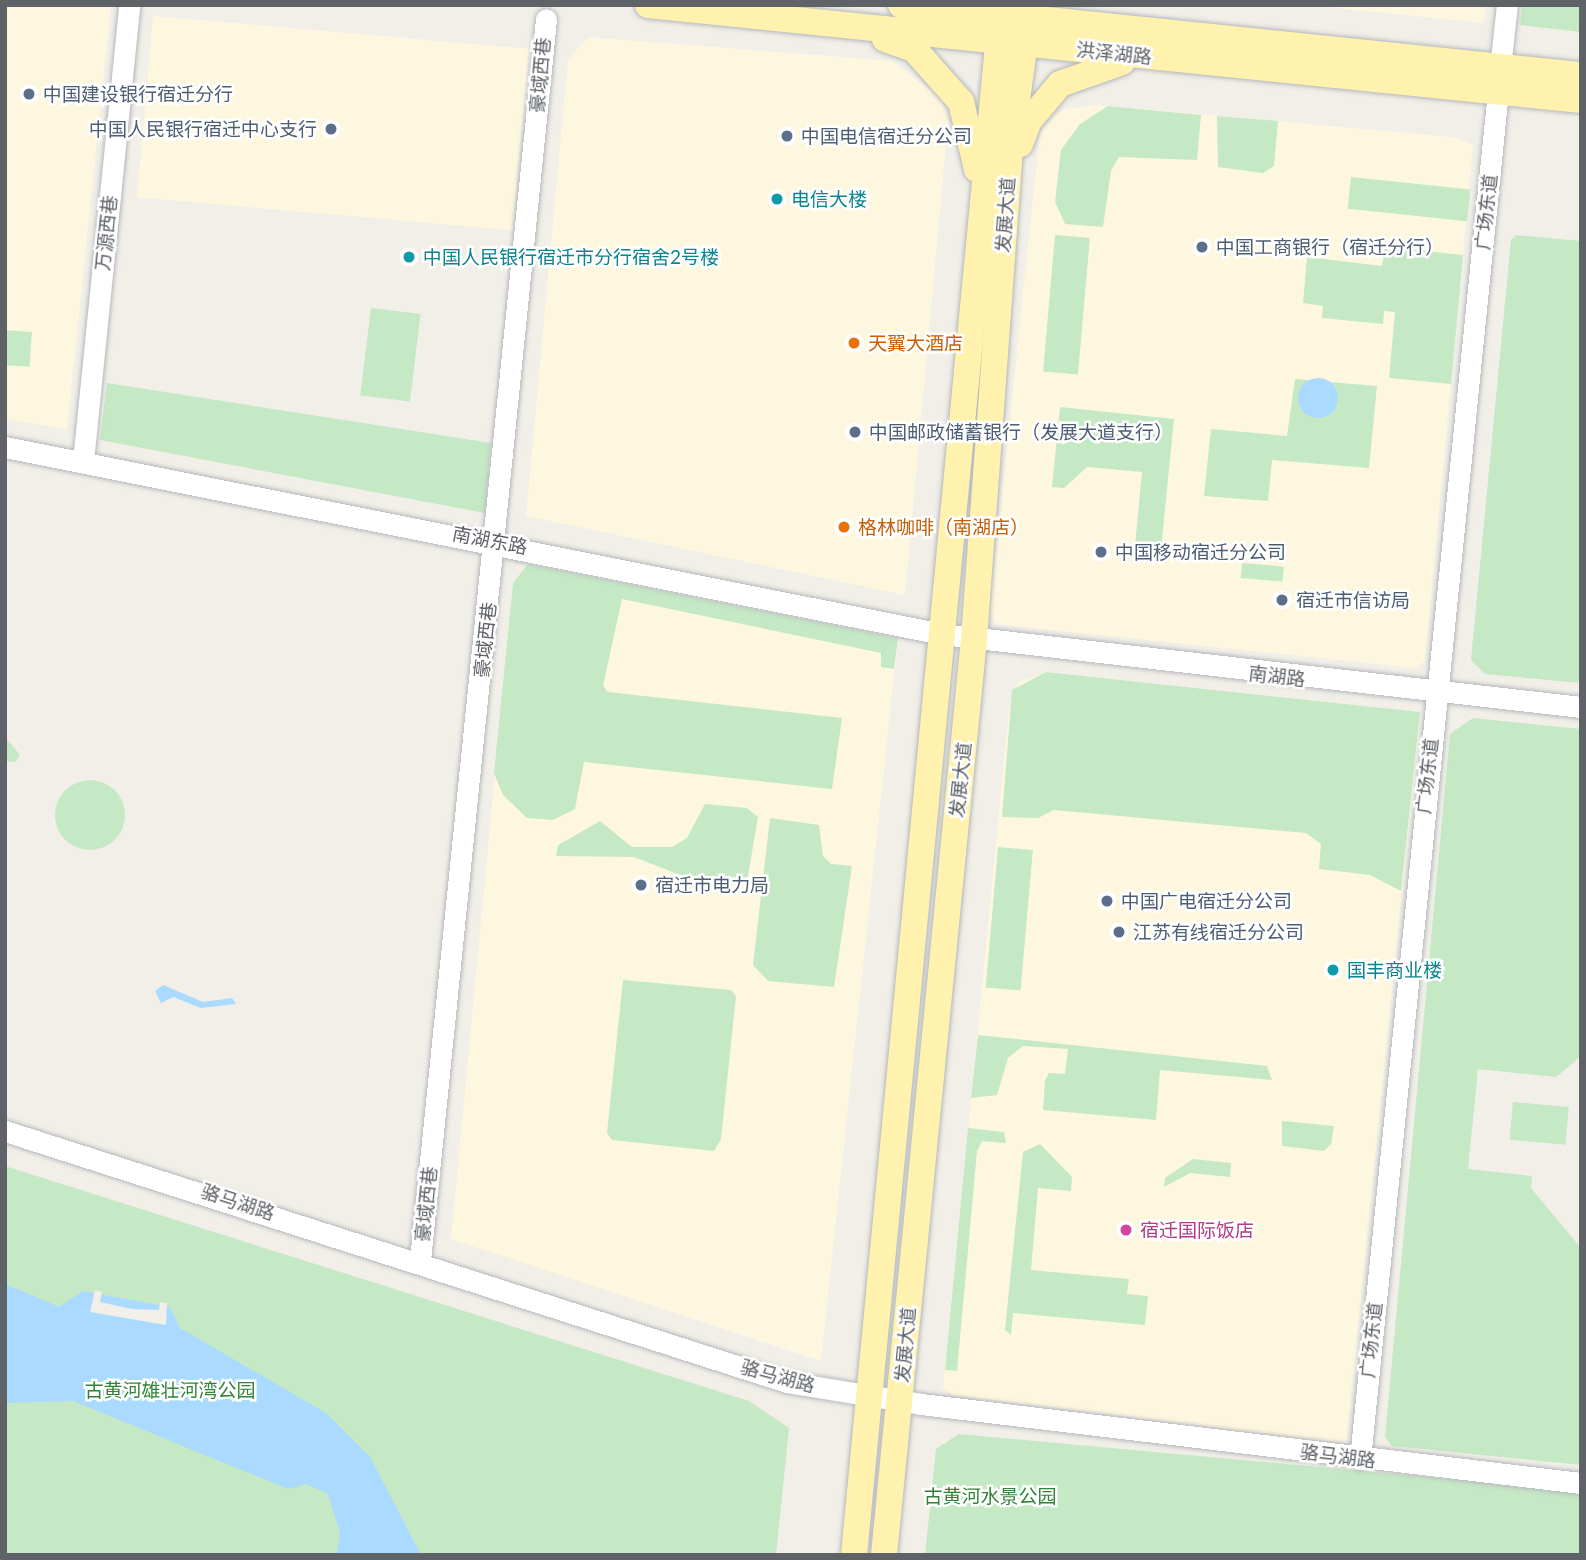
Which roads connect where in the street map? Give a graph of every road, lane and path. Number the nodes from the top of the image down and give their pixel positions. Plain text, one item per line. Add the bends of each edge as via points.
1 (129, 5) edge
2 (648, 5) edge
3 (901, 5) edge
4 (1082, 5) edge
5 (1507, 5) edge
6 (1001, 10) edge
7 (1029, 12) edge
8 (545, 19) dead end
9 (808, 22) junction
10 (998, 41) junction
11 (1024, 44) junction
12 (1170, 46) junction
13 (1581, 75) edge
14 (1499, 80) junction
15 (1581, 100) edge
16 (995, 209) junction
17 (5, 447) edge
18 (83, 461) junction
19 (496, 541) junction
20 (942, 634) junction
21 (974, 639) junction
22 (1436, 693) junction
23 (1581, 707) edge
24 (5, 1131) edge
25 (420, 1260) junction
26 (871, 1397) junction
27 (900, 1401) junction
28 (1360, 1459) junction
29 (1581, 1483) edge
30 (854, 1555) edge
31 (884, 1555) edge

1 - 18 street, 万源西巷
2 - 9 main road, 洪泽湖路
3 - 6 main road, 洪泽湖路
4 - 12 main road
5 - 14 street, 广场东道
6 - 7 main road, 洪泽湖路
6 - 10 main road, 发展大道
7 - 11 main road, 发展大道
7 - 12 main road, 洪泽湖路
8 - 19 street, 豪域西巷
9 - 10 main road, 洪泽湖路
9 - 16 main road via 897,42 932,65 961,102
10 - 11 main road, 洪泽湖路
10 - 16 main road, 发展大道
11 - 12 main road, 洪泽湖路
11 - 16 main road, 发展大道
12 - 14 main road, 洪泽湖路
12 - 16 main road via 1107,63 1045,97 1022,138
13 - 14 main road, 洪泽湖路
14 - 15 main road, 洪泽湖路
14 - 22 street, 广场东道
16 - 20 main road, 发展大道
16 - 21 main road, 发展大道
17 - 18 street, 南湖东路
18 - 19 street, 南湖东路
19 - 20 street, 南湖东路
19 - 25 street, 豪域西巷
20 - 21 street, 南湖东路
20 - 26 main road, 发展大道
21 - 22 street, 南湖路
21 - 27 main road, 发展大道
22 - 23 street, 南湖路
22 - 28 street, 广场东道
24 - 25 street, 骆马湖路
25 - 26 street, 骆马湖路 via 787,1382
26 - 27 street, 骆马湖路
26 - 30 main road, 发展大道
27 - 28 street, 骆马湖路
27 - 31 main road, 发展大道
28 - 29 street, 骆马湖路

